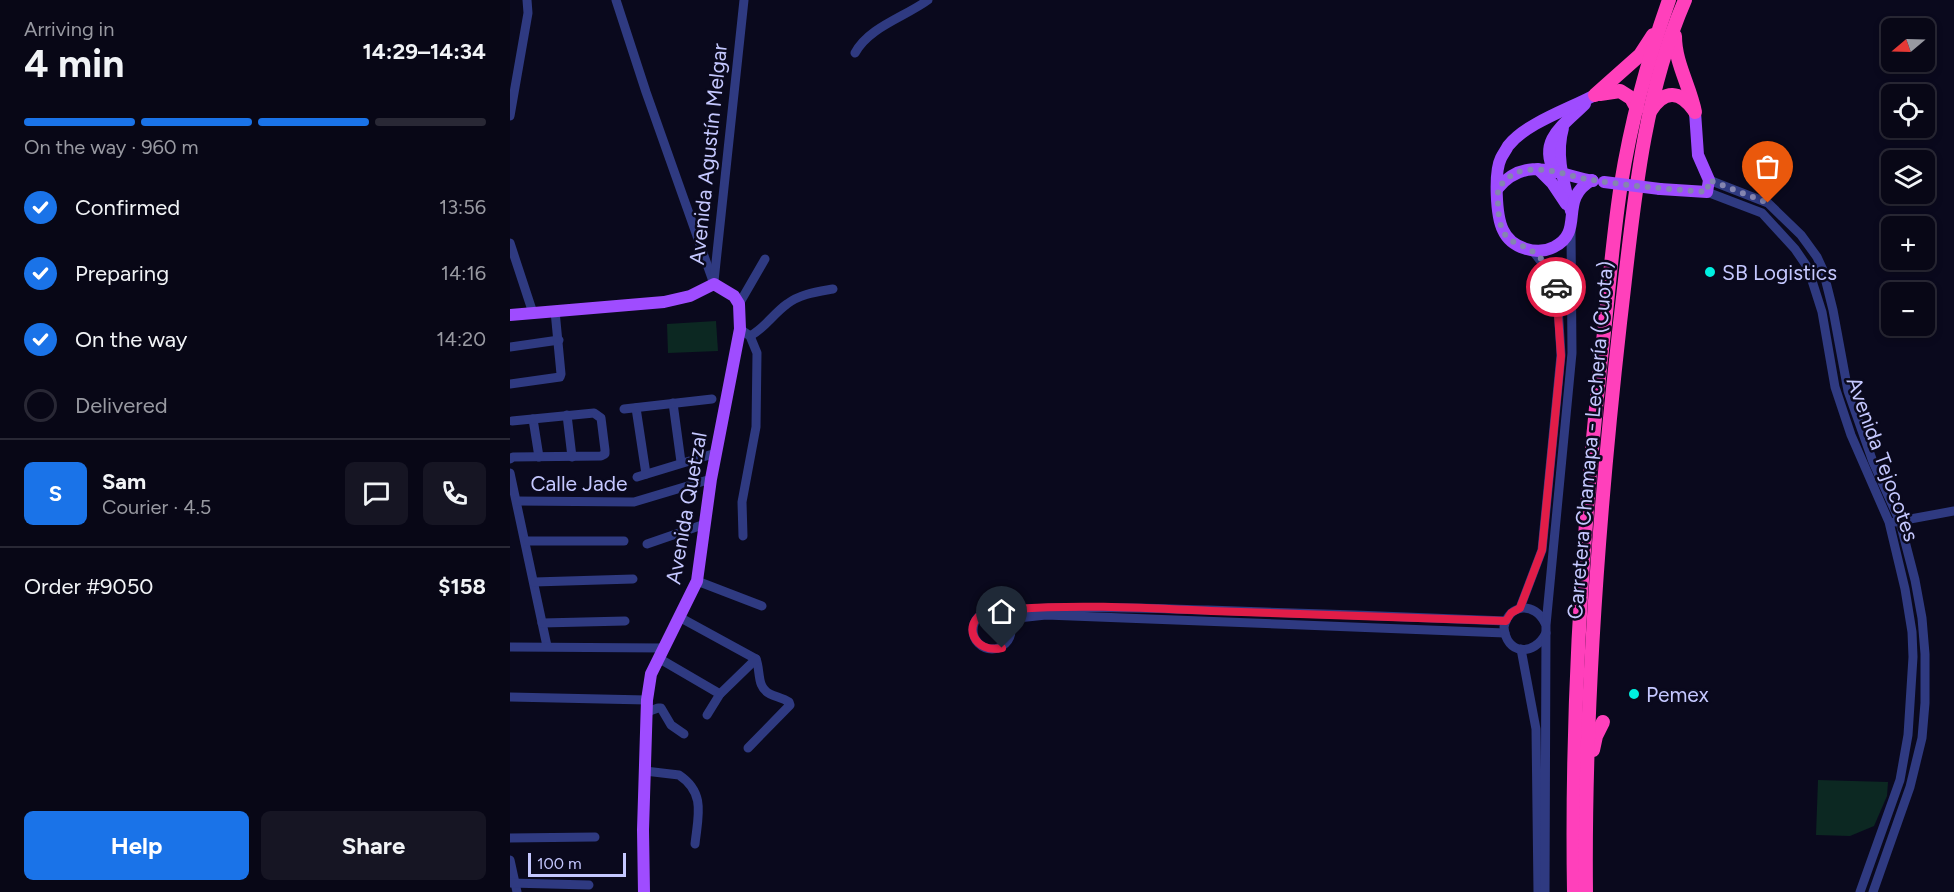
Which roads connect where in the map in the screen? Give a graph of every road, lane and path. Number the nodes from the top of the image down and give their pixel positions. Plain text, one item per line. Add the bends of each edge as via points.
1 (528, 0) edge
2 (616, 0) edge
3 (744, 0) edge
4 (928, 0) edge
5 (1669, 0) edge
6 (1685, 0) edge
7 (1669, 20) junction
8 (855, 53) dead end
9 (513, 81) edge
10 (1594, 95) junction
11 (1643, 112) junction
12 (1695, 112) junction
13 (510, 116) edge
14 (1538, 169) junction
15 (1558, 173) junction
16 (1598, 181) junction
17 (1708, 186) junction
18 (1498, 188) junction
19 (1571, 212) junction
20 (1571, 230) junction
21 (510, 243) edge
22 (1533, 251) junction
23 (765, 259) dead end
24 (714, 284) junction
25 (833, 288) dead end
26 (739, 304) junction
27 (555, 311) junction
28 (533, 313) junction
29 (510, 315) edge
30 (745, 333) junction
31 (559, 340) junction
32 (510, 347) edge
33 (510, 384) edge
34 (712, 399) dead end
35 (673, 403) junction
36 (636, 408) junction
37 (624, 409) dead end
38 (567, 415) junction
39 (533, 419) junction
40 (512, 422) dead end
41 (716, 453) junction
42 (539, 457) junction
43 (572, 457) junction
44 (510, 459) edge
45 (681, 462) junction
46 (510, 473) edge
47 (711, 479) junction
48 (517, 501) junction
49 (1954, 511) edge
50 (1889, 522) junction
51 (1900, 522) junction
52 (705, 524) junction
53 (743, 536) dead end
54 (526, 541) junction
55 (624, 541) dead end
56 (647, 544) dead end
57 (633, 579) dead end
58 (697, 581) junction
59 (534, 582) junction
60 (1595, 605) junction
61 (762, 606) dead end
62 (1520, 608) junction
63 (998, 611) junction
64 (681, 618) junction
65 (1009, 619) junction
66 (625, 621) dead end
67 (1506, 621) junction
68 (542, 623) junction
69 (1546, 629) junction
70 (1505, 633) junction
71 (547, 646) junction
72 (510, 647) edge
73 (1521, 649) junction
74 (1602, 651) dead end
75 (663, 654) junction
76 (756, 659) junction
77 (720, 694) junction
78 (510, 697) edge
79 (647, 706) junction
80 (707, 715) dead end
81 (1604, 722) dead end
82 (1909, 723) junction
83 (1923, 726) junction
84 (684, 734) dead end
85 (748, 748) dead end
86 (645, 771) junction
87 (1585, 818) junction
88 (595, 837) dead end
89 (510, 838) edge
90 (695, 844) dead end
91 (510, 860) edge
92 (589, 885) dead end
93 (514, 886) edge
94 (644, 892) edge
95 (1538, 892) edge
96 (1545, 892) edge
97 (1574, 892) edge
98 (1586, 892) edge
99 (1860, 892) edge
100 (1873, 892) edge

1 - 9 street
2 - 24 street
3 - 24 street, Avenida Agustín Melgar
4 - 8 street via 873,33
5 - 7 highway, Carretera Chamapa - Lechería (Cuota)
6 - 7 highway, Carretera Chamapa - Lechería (Cuota)
7 - 10 highway via 1640,54
7 - 11 highway, Carretera Chamapa - Lechería (Cuota)
7 - 12 highway
9 - 13 street
10 - 11 highway via 1620,91
10 - 15 main road via 1563,127
10 - 18 main road via 1514,140 1500,159
11 - 12 highway via 1670,95 1684,99
11 - 60 highway, Carretera Chamapa - Lechería (Cuota) via 1611,407
11 - 97 highway, Carretera Chamapa - Lechería (Cuota) via 1633,122 1621,185 1596,406 1577,664
12 - 17 main road via 1698,155
14 - 15 main road, Avenida Tejocotes
14 - 18 main road via 1516,172
14 - 19 main road
15 - 16 main road, Avenida Tejocotes
15 - 19 main road
16 - 17 main road, Avenida Tejocotes, bridge via 1660,189
16 - 19 main road via 1584,185 1576,194
17 - 50 street, Avenida Tejocotes via 1762,213 1808,268 1822,312 1835,387
17 - 51 street, Avenida Tejocotes via 1768,203 1811,247 1823,270 1854,410
18 - 22 main road via 1504,233
19 - 20 main road
20 - 22 main road via 1554,247
20 - 69 street via 1572,353
21 - 28 street
22 - 62 street via 1551,275 1557,291 1561,356 1542,550
23 - 26 street
24 - 26 main road via 734,296
24 - 27 main road, Avenida Agustín Melgar via 690,296 664,302
25 - 30 street via 796,298 760,331
26 - 30 main road, Avenida Quetzal
27 - 28 main road, Avenida Agustín Melgar
27 - 31 street
28 - 29 main road, Avenida Agustín Melgar
30 - 41 main road, Avenida Quetzal
30 - 53 street via 757,353 757,414 742,502
31 - 32 street
31 - 33 street via 560,377
34 - 35 street
35 - 36 street
35 - 45 street
36 - 37 street
36 - 45 street via 642,476
38 - 39 street
38 - 43 street
38 - 43 street via 598,414 605,450 601,456
39 - 40 street
39 - 42 street
41 - 45 street
41 - 47 main road, Avenida Quetzal
42 - 43 street
42 - 44 street
46 - 48 street
47 - 48 street, Calle Jade via 634,502
47 - 52 main road, Avenida Quetzal
48 - 54 street
49 - 51 street
50 - 51 street
50 - 82 street, Avenida Tejocotes via 1912,632
51 - 83 street, Avenida Tejocotes via 1922,618 1926,679
52 - 56 street
52 - 58 main road, Avenida Quetzal
54 - 55 street
54 - 59 street
57 - 59 street
58 - 61 street
58 - 64 main road, Avenida Quetzal
59 - 68 street
60 - 74 highway
60 - 87 highway, Carretera Chamapa - Lechería (Cuota)
62 - 67 street
62 - 69 street via 1532,608 1541,615
63 - 65 street
63 - 65 street via 987,611 973,627 974,638 981,646 1002,648 1010,640
63 - 67 street via 1045,607 1148,609
64 - 75 main road, Avenida Quetzal
64 - 76 street
65 - 70 street via 1046,615
66 - 68 street
67 - 70 street
68 - 71 street
69 - 73 street via 1541,643 1532,649
69 - 96 street
70 - 73 street
71 - 72 street
71 - 75 street
73 - 95 street via 1536,729
75 - 77 street
75 - 79 main road, Avenida Quetzal via 651,674
76 - 77 street
76 - 85 street via 763,689 786,699 790,705
77 - 80 street
78 - 79 street
79 - 84 street via 661,708 671,725
79 - 86 main road, Avenida Quetzal
81 - 87 highway via 1593,749
82 - 83 street
82 - 99 street, Avenida Tejocotes via 1900,780
83 - 100 street, Avenida Tejocotes via 1910,787
86 - 90 street via 679,775 697,795
86 - 94 main road, Avenida Quetzal
87 - 98 highway, Carretera Chamapa - Lechería (Cuota)
88 - 89 street
91 - 93 street
92 - 93 street

